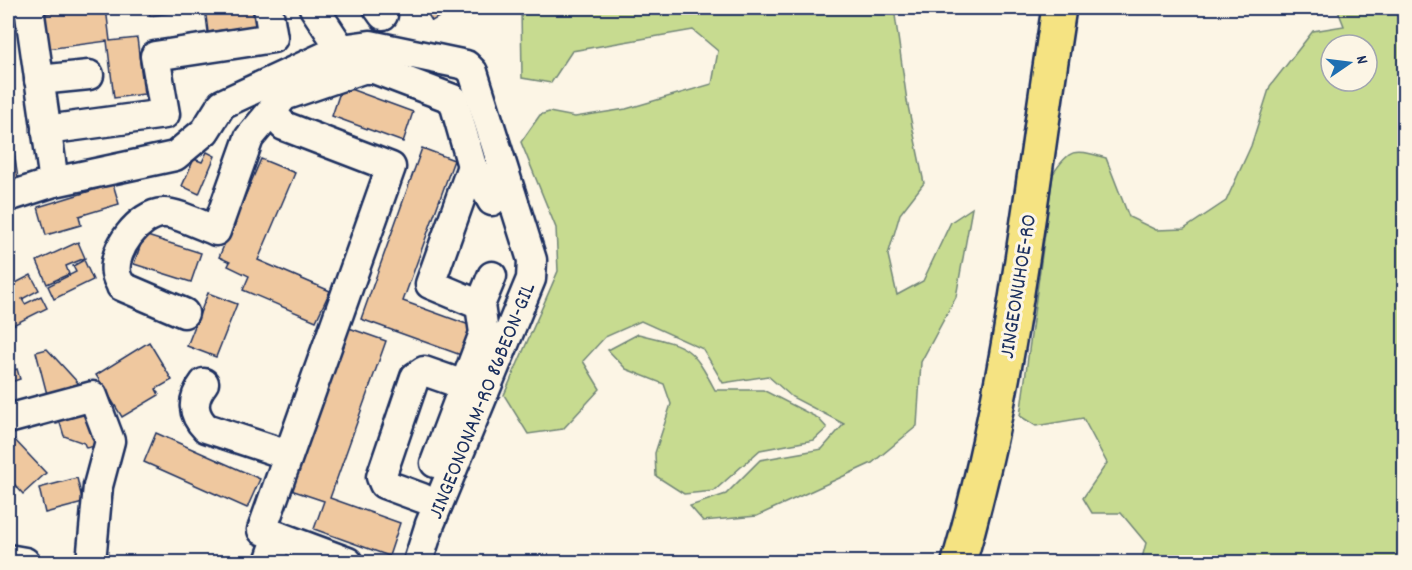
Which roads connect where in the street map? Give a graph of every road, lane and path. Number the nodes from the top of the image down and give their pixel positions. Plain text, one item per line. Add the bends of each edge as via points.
1 (29, 8) edge
2 (268, 8) edge
3 (314, 8) edge
4 (1059, 8) edge
5 (341, 49) junction
6 (88, 75) dead end
7 (39, 81) junction
8 (271, 112) junction
9 (211, 122) junction
10 (46, 130) junction
11 (249, 138) junction
12 (472, 166) junction
13 (54, 182) junction
14 (8, 197) edge
15 (492, 201) dead end
16 (492, 276) dead end
17 (480, 305) junction
18 (184, 313) dead end
19 (204, 383) dead end
20 (464, 386) junction
21 (8, 419) edge
22 (288, 455) junction
23 (422, 498) junction
24 (260, 529) junction
25 (8, 559) edge
26 (25, 562) edge
27 (91, 562) edge
28 (269, 562) edge
29 (348, 562) edge
30 (398, 562) edge
31 (418, 562) edge
32 (958, 562) edge

1 - 7 street
2 - 10 street via 273,38 155,56 165,114
3 - 5 street
4 - 32 main road, JINGEONUHOE-RO via 1015,302 979,492
5 - 9 street, JINGEONONAM-RO 86BEON-GIL via 222,104
5 - 31 street, JINGEONONAM-RO 86BEON-GIL via 370,45 466,65 473,72 532,260 531,279
6 - 7 street
7 - 10 street
8 - 11 street
8 - 12 street via 284,96 363,69 374,69 453,99
8 - 22 street via 284,126 391,167
9 - 11 street
9 - 13 street, JINGEONONAM-RO 86BEON-GIL via 175,156
10 - 13 street
11 - 18 street via 216,231 164,212 135,225 124,243 115,272 121,286
12 - 15 street
12 - 17 street via 430,284
13 - 14 street, JINGEONONAM-RO 86BEON-GIL
16 - 17 street
17 - 20 street via 484,333
19 - 22 street via 196,393 194,406 196,418 206,428
20 - 23 street
20 - 23 street via 424,371 416,377 381,477 384,484
21 - 27 street via 93,396 110,441 98,486
22 - 24 street
23 - 30 street
24 - 28 street
24 - 29 street
25 - 26 street

